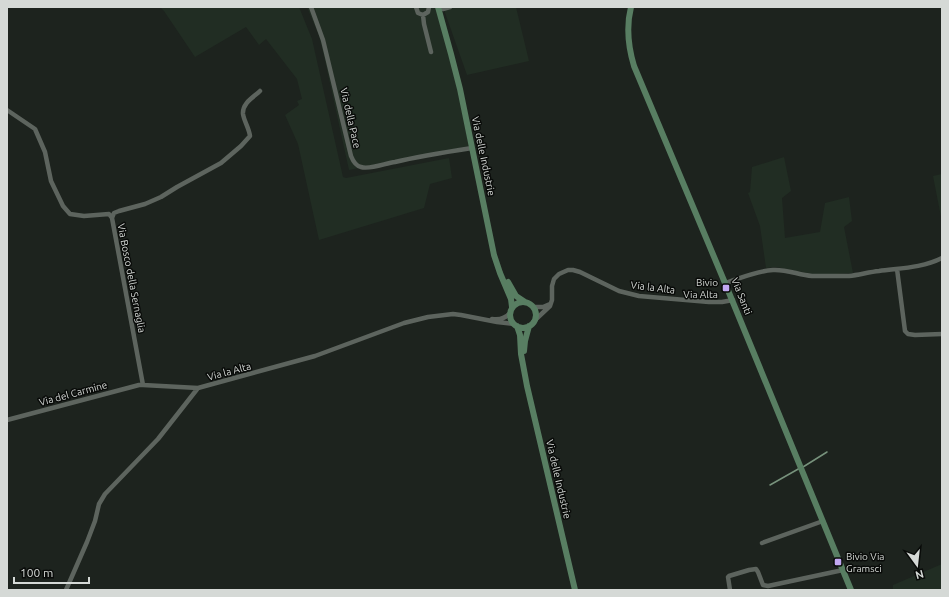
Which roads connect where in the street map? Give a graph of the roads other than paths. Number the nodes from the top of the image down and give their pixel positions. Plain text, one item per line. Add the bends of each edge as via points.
1 (311, 7) edge
2 (416, 7) edge
3 (429, 7) edge
4 (450, 7) edge
5 (631, 7) edge
6 (441, 8) edge
7 (423, 15) junction
8 (431, 52) dead end
9 (260, 91) dead end
10 (7, 110) edge
11 (472, 148) junction
12 (112, 218) junction
13 (942, 258) edge
14 (897, 269) junction
15 (725, 283) junction
16 (733, 300) junction
17 (525, 302) junction
18 (551, 302) junction
19 (533, 307) junction
20 (511, 310) junction
21 (476, 318) junction
22 (532, 324) junction
23 (515, 325) junction
24 (942, 334) edge
25 (525, 373) junction
26 (143, 385) junction
27 (198, 388) junction
28 (7, 420) edge
29 (823, 521) junction
30 (762, 543) dead end
31 (843, 570) junction
32 (66, 590) edge
33 (575, 590) edge
34 (730, 590) edge
35 (851, 590) edge

1 - 11 street, Via della Pace via 323,40 351,156 356,165 368,168
2 - 7 street via 418,13
3 - 7 street via 428,12
4 - 6 street
5 - 15 main road, Via Santi via 628,31 634,66
6 - 11 main road, Via delle Industrie
6 - 17 main road, Via delle Industrie via 463,86 501,263 510,287 516,296
7 - 8 street
9 - 12 street via 244,108 243,114 250,136 241,146 221,163 161,197 114,213
10 - 12 street, Via Bosco della Sernaglia via 35,129 45,152 51,181 63,206 70,214 109,214
11 - 20 main road, Via delle Industrie via 494,255 511,299
12 - 26 street, Via Bosco della Sernaglia
13 - 14 street via 925,265
14 - 15 street via 850,276 812,276 772,270
14 - 24 street via 905,330 908,334 915,335
15 - 16 main road, Via Santi
16 - 18 street, Via la Alta via 709,302 639,296 619,291 580,272 568,270 554,279
16 - 29 main road, Via Santi
17 - 19 main road
17 - 20 main road via 518,303
18 - 19 street via 547,306
18 - 22 street
19 - 22 main road via 536,314
20 - 21 street via 506,317 498,319
20 - 23 main road via 510,317
21 - 23 street
21 - 27 street, Via la Alta via 453,314 404,323 315,356
22 - 23 main road via 525,328
22 - 25 main road, Via delle Industrie via 525,341
23 - 25 main road, Via delle Industrie via 520,335
25 - 33 main road, Via delle Industrie
26 - 27 street
26 - 28 street, Via del Carmine
27 - 32 street, Via la Alta via 158,439 105,494 99,504 88,542
29 - 30 street
29 - 31 main road, Via Santi
31 - 34 street via 768,586 764,585 756,570 749,570 728,577
31 - 35 main road, Via Santi

